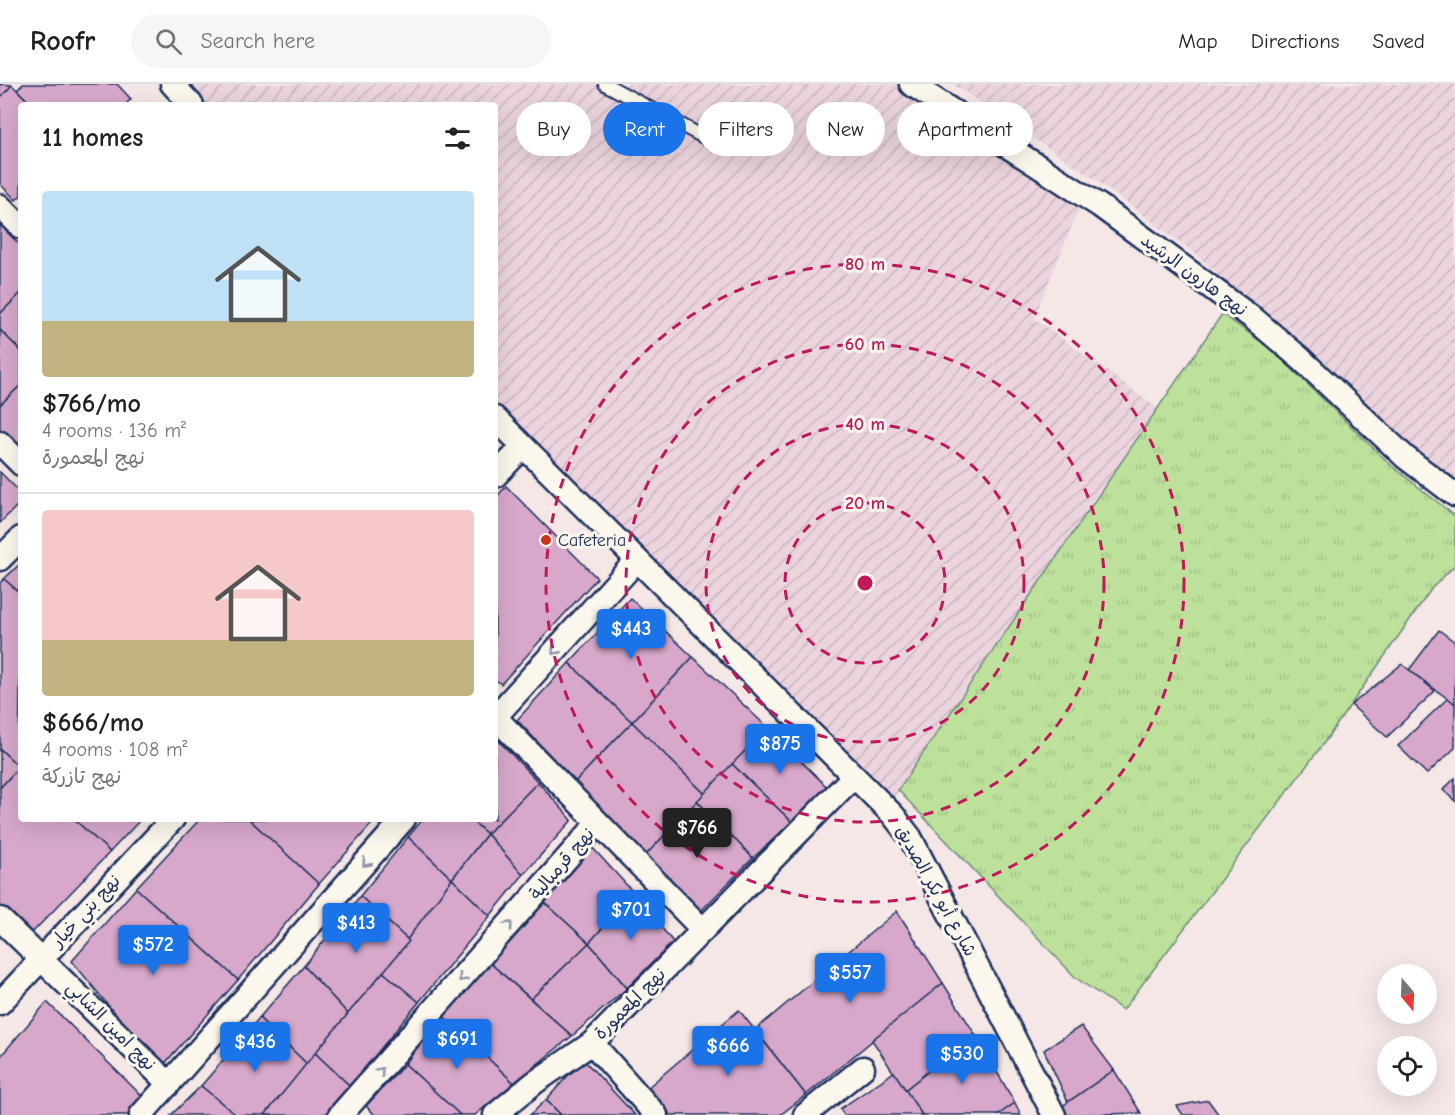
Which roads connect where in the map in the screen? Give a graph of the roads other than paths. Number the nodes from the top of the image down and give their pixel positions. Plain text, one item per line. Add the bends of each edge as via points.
1 (172, 84) edge
2 (605, 84) edge
3 (911, 84) edge
4 (189, 102) edge
5 (698, 134) edge
6 (0, 206) edge
7 (18, 224) edge
8 (498, 421) edge
9 (0, 443) edge
10 (523, 447) junction
11 (18, 461) edge
12 (498, 473) edge
13 (1455, 495) edge
14 (18, 541) edge
15 (0, 559) edge
16 (636, 561) junction
17 (498, 714) edge
18 (498, 720) edge
19 (853, 777) junction
20 (170, 822) edge
21 (402, 822) edge
22 (598, 823) junction
23 (0, 919) edge
24 (703, 930) junction
25 (42, 958) junction
26 (0, 1004) edge
27 (592, 1042) junction
28 (863, 1068) dead end
29 (169, 1084) junction
30 (141, 1115) edge
31 (341, 1115) edge
32 (495, 1115) edge
33 (656, 1115) edge
34 (805, 1115) edge
35 (1054, 1115) edge

1 - 4 street
2 - 5 lane
3 - 13 street, نهج هارون الرشيد via 1100,206 1254,319 1405,457
6 - 7 street
8 - 10 street, شارع أبو بكر الصديق
9 - 11 street
10 - 12 street
10 - 16 street, شارع أبو بكر الصديق
14 - 15 street
16 -> 17 street
16 - 19 street, شارع أبو بكر الصديق
18 - 22 street
19 - 24 street, نهج المعمورة
19 - 35 street, شارع أبو بكر الصديق via 910,837
20 - 25 street, نهج بني خيار
21 -> 29 street
22 - 24 street
22 - 31 street, نهج قرمبالية
23 - 25 street, نهج امين الشابي
24 - 27 street, نهج المعمورة
25 - 26 street, نهج بني خيار
25 - 29 street, نهج امين الشابي
27 - 32 street, نهج المعمورة
27 - 33 street
28 - 34 street
29 - 30 street

